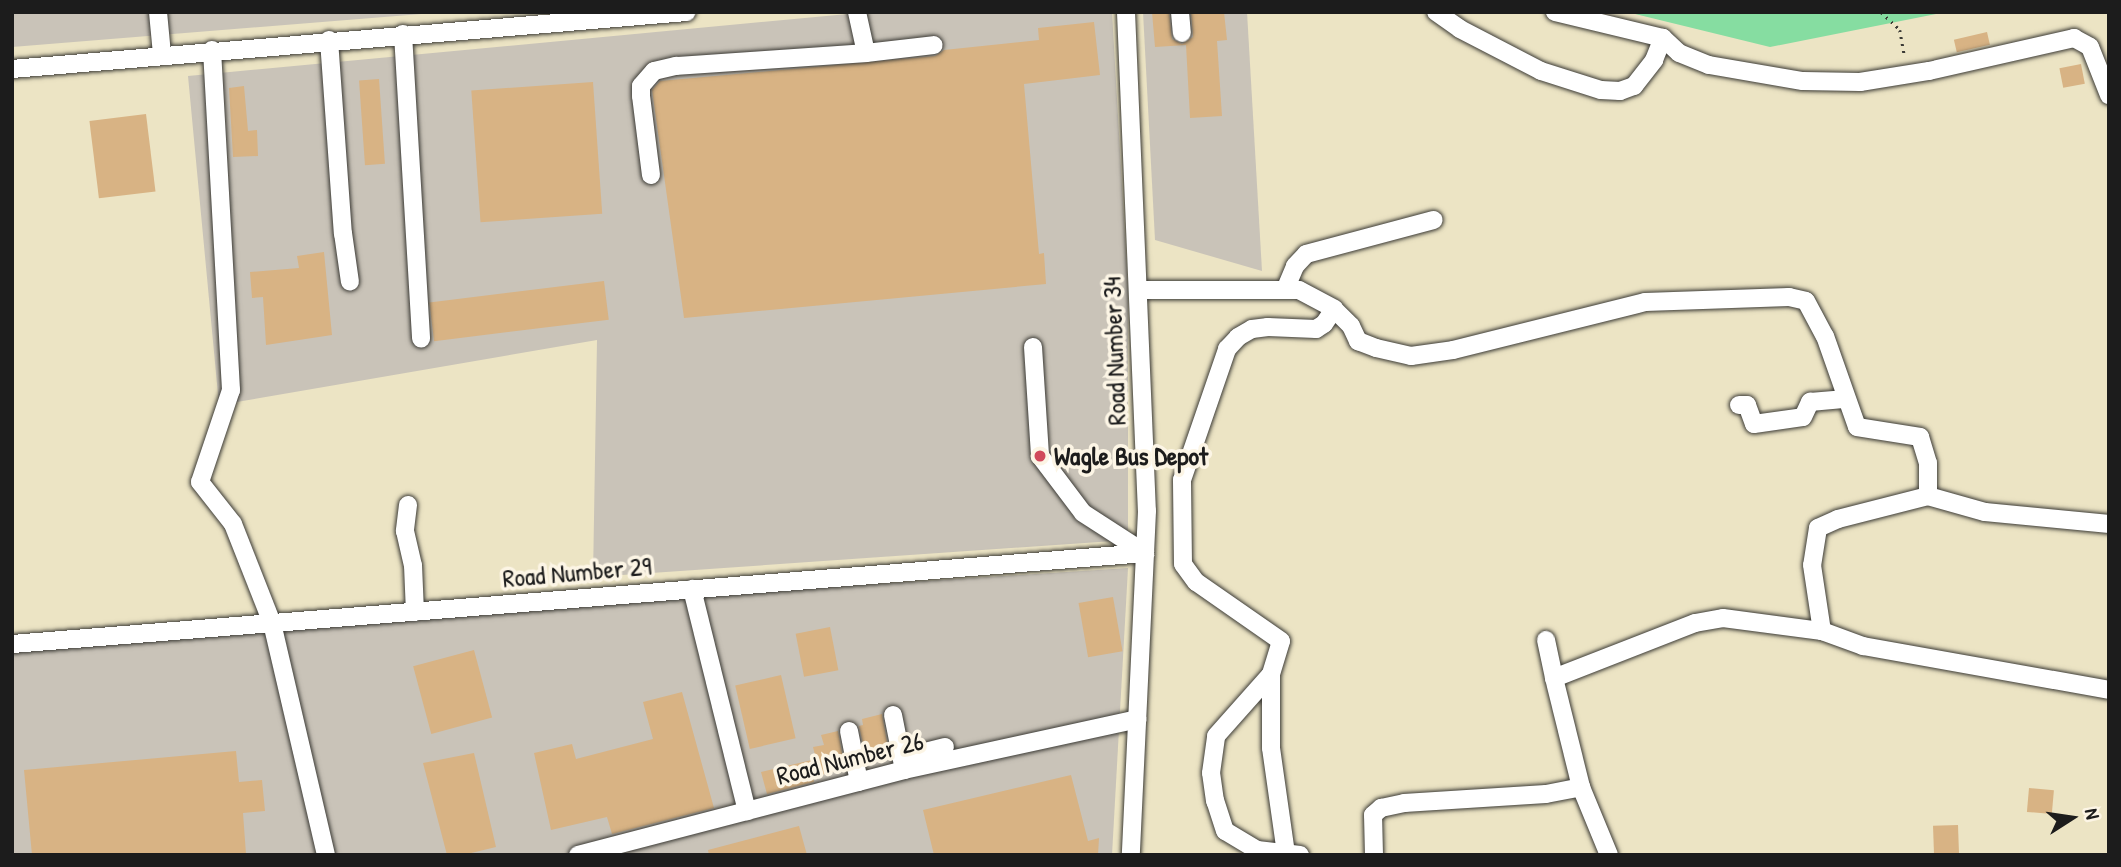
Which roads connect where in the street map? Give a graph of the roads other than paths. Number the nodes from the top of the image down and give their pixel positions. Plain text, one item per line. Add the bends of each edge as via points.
1 (158, 12) edge
2 (687, 12) edge
3 (857, 12) edge
4 (1126, 12) edge
5 (1181, 12) edge
6 (1436, 12) edge
7 (1555, 12) edge
8 (587, 15) edge
9 (478, 20) edge
10 (1182, 33) dead end
11 (403, 34) junction
12 (1663, 38) junction
13 (330, 40) junction
14 (934, 45) dead end
15 (212, 50) junction
16 (866, 53) junction
17 (162, 54) junction
18 (12, 69) edge
19 (2109, 96) edge
20 (651, 175) dead end
21 (1434, 220) dead end
22 (350, 282) dead end
23 (1138, 290) junction
24 (1285, 290) junction
25 (1334, 309) junction
26 (421, 338) dead end
27 (1033, 347) dead end
28 (1846, 399) junction
29 (1739, 405) dead end
30 (1928, 496) junction
31 (408, 505) dead end
32 (2109, 524) edge
33 (1145, 553) junction
34 (692, 589) junction
35 (415, 612) junction
36 (272, 623) junction
37 (1822, 631) junction
38 (1546, 640) dead end
39 (12, 644) edge
40 (1271, 674) junction
41 (1554, 677) junction
42 (2109, 690) edge
43 (893, 715) dead end
44 (1137, 719) junction
45 (849, 731) dead end
46 (907, 763) junction
47 (859, 782) junction
48 (1581, 787) junction
49 (747, 811) junction
50 (1256, 852) edge
51 (1293, 854) edge
52 (326, 855) edge
53 (578, 855) edge
54 (1131, 855) edge
55 (1374, 855) edge
56 (1609, 855) edge

1 - 17 street
2 - 8 street
3 - 16 street
4 - 23 street, Road Number 34
5 - 10 street
6 - 12 street via 1541,71 1601,90 1634,86 1654,60
7 - 12 street
8 - 9 street
9 - 11 street
11 - 13 street
11 - 26 street
12 - 19 street via 1679,53 1709,65 1803,81 1860,82 2074,38 2090,47
13 - 15 street
13 - 22 street
14 - 16 street
15 - 17 street
15 - 36 street via 231,390 200,482 233,524
16 - 20 street via 654,71 642,86 641,96
17 - 18 street
21 - 24 street via 1306,254
23 - 24 street
23 - 33 street, Road Number 34
24 - 25 street via 1299,290
25 - 28 street via 1358,341 1411,356 1453,350 1644,302 1789,297 1806,301 1814,313
25 - 40 street via 1316,329 1260,328 1238,337 1227,349 1182,480 1183,564 1196,582 1281,640
27 - 33 street via 1040,456 1083,513
28 - 29 street via 1810,402 1803,417 1754,424 1747,405
28 - 30 street via 1857,427 1920,438 1927,463
30 - 32 street via 1985,512
30 - 37 street via 1818,527 1812,565
31 - 35 street via 405,531 413,565
33 - 34 street, Road Number 29
33 - 44 street, Road Number 34
34 - 35 street, Road Number 29
34 - 49 street
35 - 36 street, Road Number 29
36 - 39 street, Road Number 29
36 - 52 street
37 - 41 street via 1723,618 1662,635
37 - 42 street via 1863,646
38 - 41 street
40 - 50 street via 1216,736 1212,749 1215,801 1225,831
40 - 51 street via 1271,748
41 - 48 street
43 - 46 street
44 - 46 street, Road Number 26 via 935,754
44 - 54 street, Road Number 34
45 - 47 street
46 - 47 street, Road Number 26
47 - 49 street, Road Number 26
48 - 55 street via 1381,808 1373,815
48 - 56 street
49 - 53 street, Road Number 26
50 - 51 street

